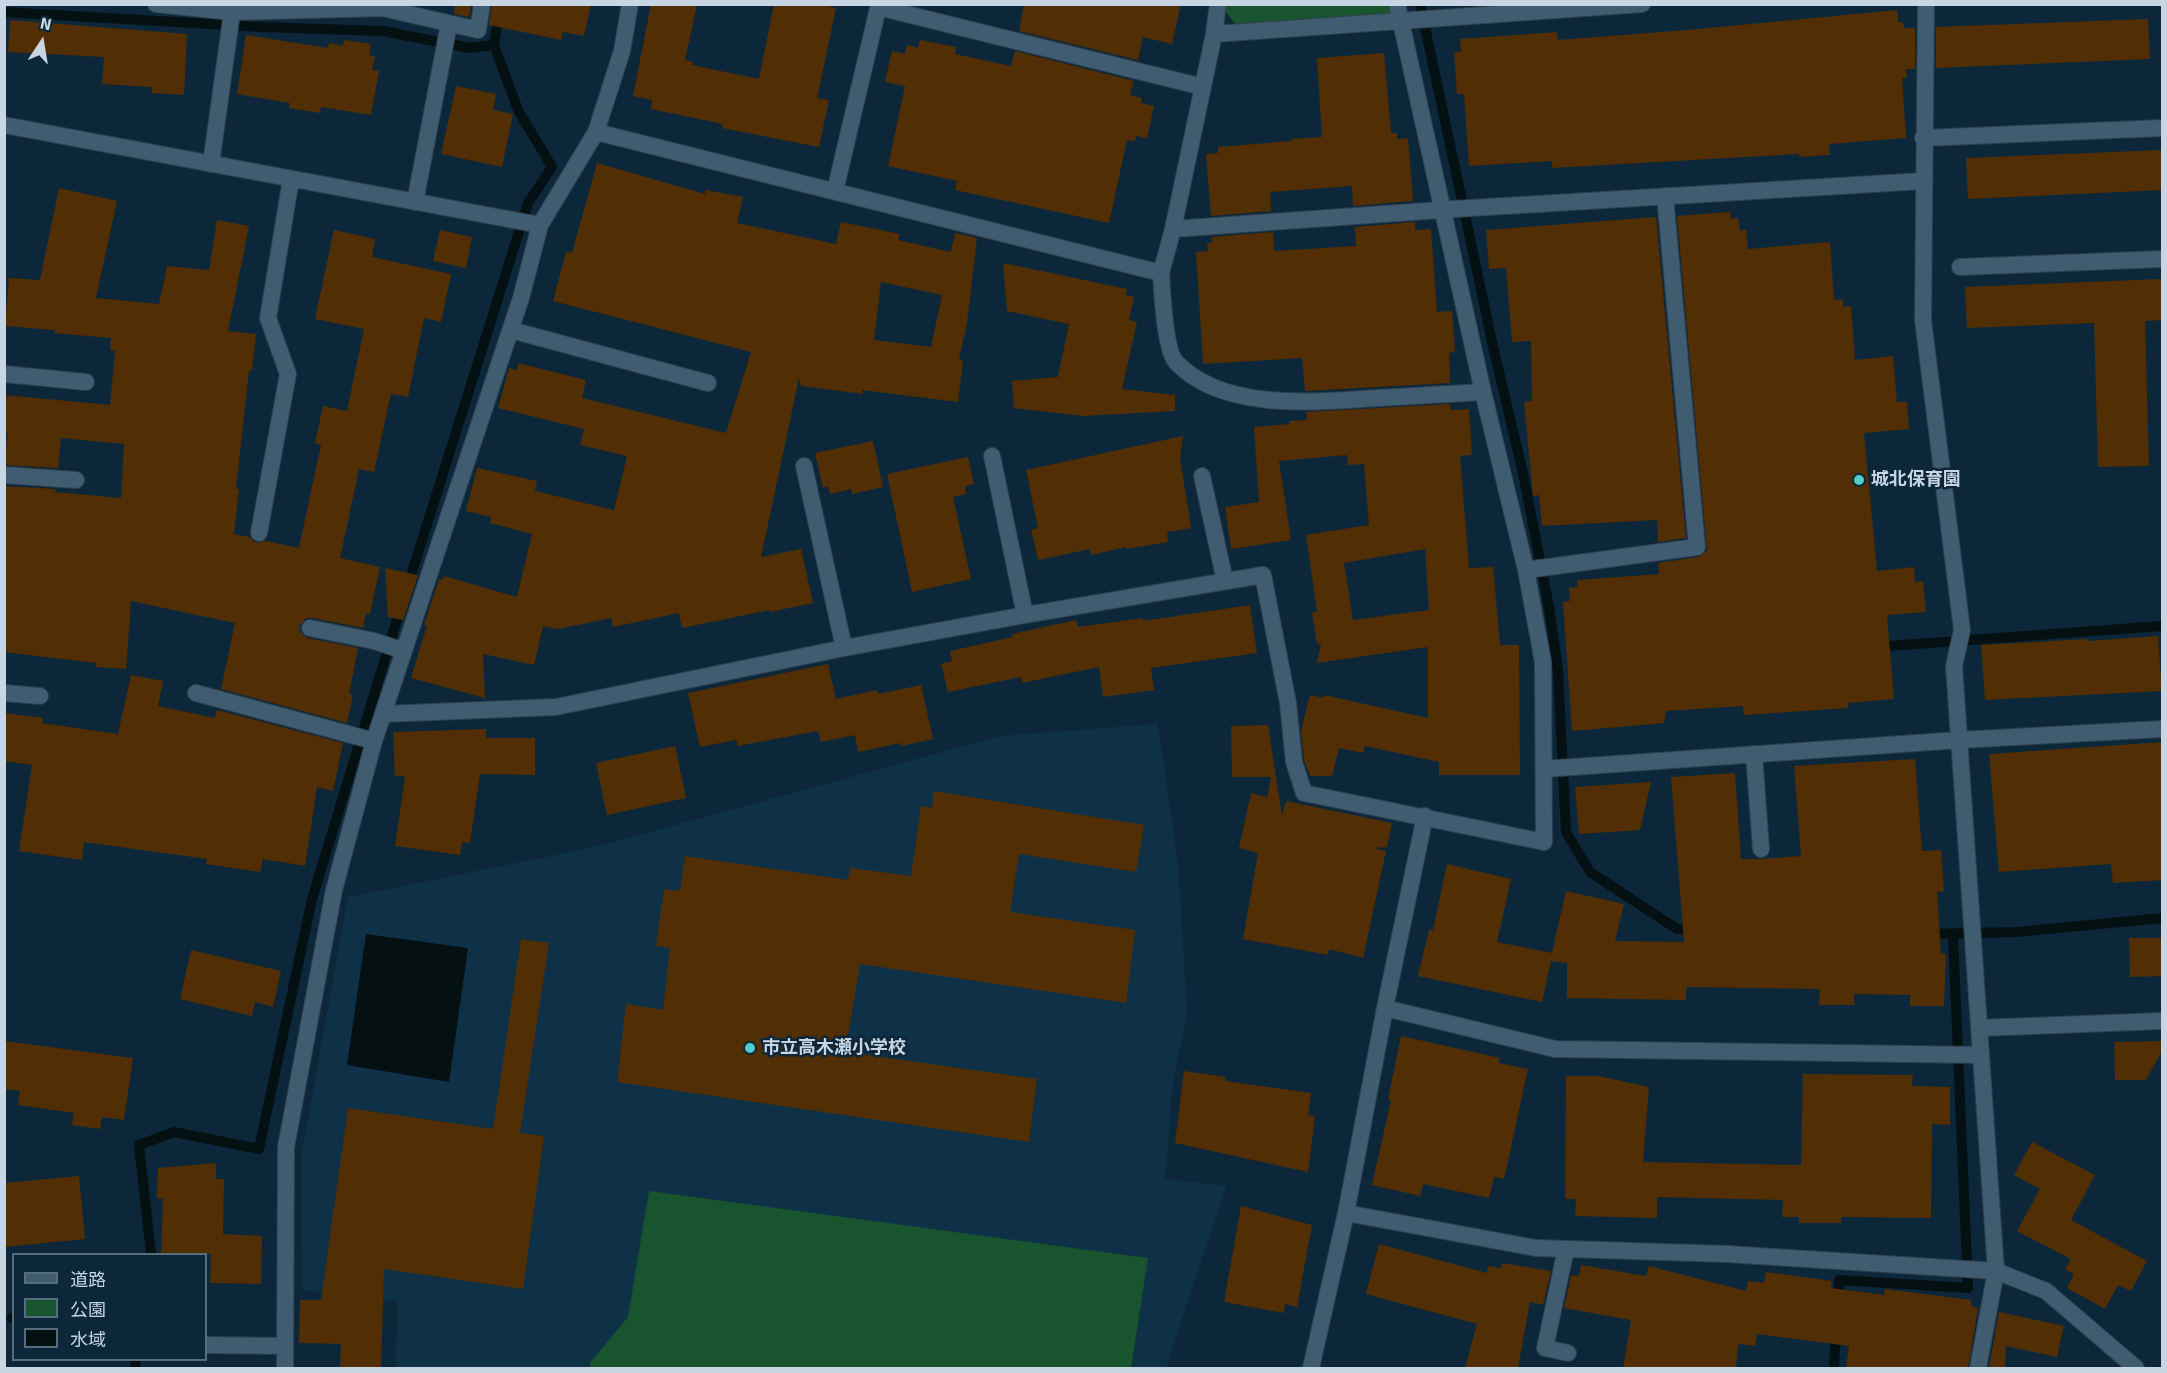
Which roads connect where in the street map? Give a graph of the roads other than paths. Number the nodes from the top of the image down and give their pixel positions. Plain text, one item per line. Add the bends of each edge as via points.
1 (156, 4) edge
2 (482, 4) edge
3 (630, 4) edge
4 (1218, 4) edge
5 (1397, 4) edge
6 (1642, 4) edge
7 (1926, 4) edge
8 (878, 6) edge
9 (1597, 6) edge
10 (232, 12) junction
11 (1405, 21) junction
12 (449, 24) junction
13 (1214, 34) junction
14 (1203, 87) junction
15 (4, 125) edge
16 (2163, 128) edge
17 (596, 132) junction
18 (1923, 138) junction
19 (211, 164) junction
20 (291, 179) junction
21 (1923, 181) junction
22 (835, 191) junction
23 (1665, 196) junction
24 (415, 202) junction
25 (1448, 209) junction
26 (536, 224) junction
27 (1173, 229) junction
28 (2163, 259) edge
29 (1960, 267) dead end
30 (1161, 273) junction
31 (511, 330) junction
32 (4, 374) edge
33 (86, 382) dead end
34 (708, 383) dead end
35 (1483, 392) junction
36 (992, 456) dead end
37 (804, 466) dead end
38 (4, 475) edge
39 (1202, 476) dead end
40 (76, 480) dead end
41 (260, 533) dead end
42 (1529, 569) junction
43 (1225, 581) junction
44 (1025, 615) junction
45 (310, 628) dead end
46 (844, 648) junction
47 (404, 651) junction
48 (4, 693) edge
49 (196, 693) dead end
50 (40, 696) dead end
51 (384, 714) junction
52 (2163, 729) edge
53 (1959, 740) junction
54 (374, 741) junction
55 (1754, 754) junction
56 (1548, 769) junction
57 (1425, 816) junction
58 (1761, 849) dead end
59 (1385, 1008) junction
60 (2163, 1021) edge
61 (1979, 1028) junction
62 (1973, 1055) junction
63 (1346, 1214) junction
64 (1566, 1249) junction
65 (1996, 1272) junction
66 (207, 1345) edge
67 (285, 1346) junction
68 (1568, 1353) dead end
69 (285, 1368) edge
70 (1311, 1368) edge
71 (1978, 1368) edge
72 (2136, 1368) edge

1 - 10 street
2 - 12 street via 478,30
3 - 17 street via 622,51
4 - 13 street
5 - 11 street
6 - 9 street
7 - 18 street
8 - 14 street
8 - 22 street
9 - 11 street
10 - 12 street via 383,8
10 - 19 street
11 - 13 street
11 - 25 street
12 - 24 street
13 - 14 street
14 - 27 street
15 - 19 street
16 - 18 street
17 - 22 street
17 - 26 street
18 - 21 street
19 - 20 street
20 - 24 street
20 - 41 street via 268,318 288,374
21 - 23 street
21 - 53 street via 1923,320 1962,630 1954,666
22 - 30 street
23 - 25 street
23 - 42 street via 1697,547
24 - 26 street
25 - 27 street
25 - 35 street
26 - 31 street
27 - 30 street
28 - 29 street
30 - 35 street via 1166,326 1175,361 1203,383 1247,398 1307,402
31 - 34 street
31 - 47 street
32 - 33 street
35 - 42 street
36 - 44 street
37 - 46 street
38 - 40 street
39 - 43 street
42 - 56 street via 1544,662
43 - 44 street
43 - 57 street via 1263,575 1288,703 1294,762 1304,793
44 - 46 street
45 - 47 street
46 - 51 street via 556,707
47 - 51 street
48 - 50 street
49 - 54 street
51 - 54 street
52 - 53 street
53 - 55 street
53 - 61 street
54 - 67 street via 334,890 286,1147
55 - 56 street
55 - 58 street
56 - 57 street via 1544,842
57 - 59 street
59 - 62 street via 1555,1049
59 - 63 street
60 - 61 street
61 - 62 street
62 - 65 street
63 - 64 street via 1536,1248
63 - 70 street
64 - 65 street via 1727,1254
64 - 68 street via 1545,1348
65 - 71 street
65 - 72 street via 2046,1291
66 - 67 street
67 - 69 street

